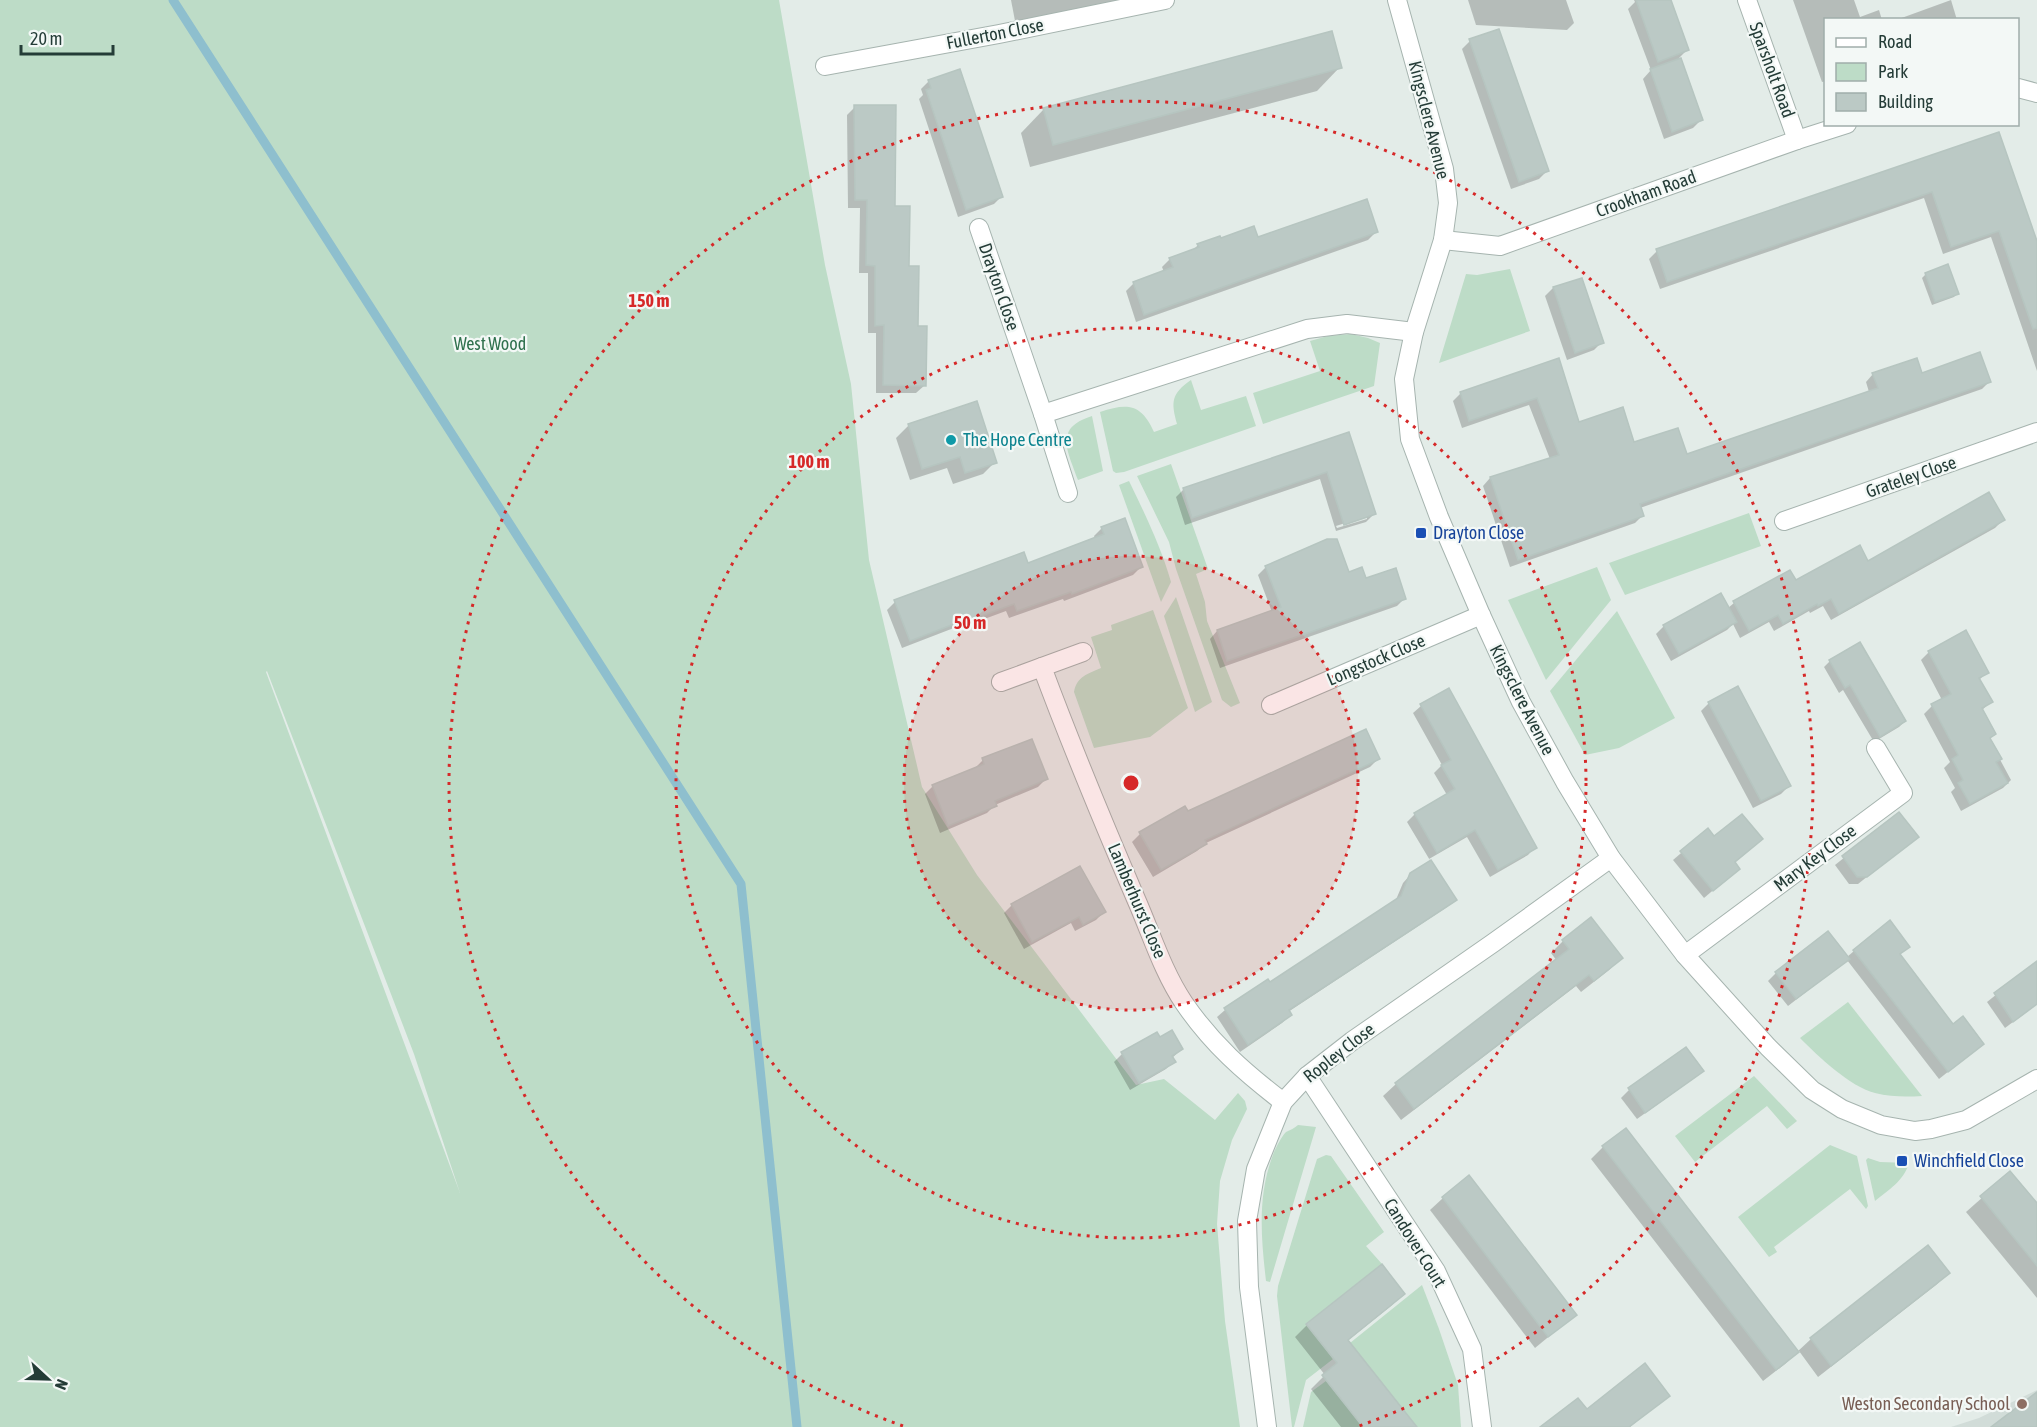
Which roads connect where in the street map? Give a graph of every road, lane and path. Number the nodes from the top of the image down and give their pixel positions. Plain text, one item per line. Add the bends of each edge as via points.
1 (1165, 0) edge
2 (1397, 0) edge
3 (1747, 0) edge
4 (825, 66) dead end
5 (2019, 88) edge
6 (2037, 93) edge
7 (1841, 126) edge
8 (1797, 140) junction
9 (979, 228) dead end
10 (1443, 240) junction
11 (1414, 332) junction
12 (1043, 414) junction
13 (2037, 432) edge
14 (1068, 493) dead end
15 (1784, 521) dead end
16 (1481, 615) junction
17 (1083, 652) dead end
18 (1042, 667) junction
19 (1001, 682) dead end
20 (1271, 705) dead end
21 (1876, 748) dead end
22 (1611, 858) junction
23 (1685, 955) junction
24 (1307, 1076) junction
25 (2034, 1088) edge
26 (1283, 1102) junction
27 (1267, 1427) edge
28 (1482, 1427) edge

1 - 4 street, Fullerton Close
2 - 10 street, Kingsclere Avenue via 1444,168 1448,203
3 - 8 street, Sparsholt Road
5 - 6 street
7 - 8 street, Crookham Road
8 - 10 street, Crookham Road via 1500,246
9 - 12 street, Drayton Close
10 - 11 street, Kingsclere Avenue
11 - 12 street via 1347,324 1307,329
11 - 16 street, Kingsclere Avenue via 1404,379 1410,439
12 - 14 street, Drayton Close
13 - 15 street, Grateley Close
16 - 20 street, Longstock Close
16 - 22 street, Kingsclere Avenue via 1521,702
17 - 18 street
18 - 19 street
18 - 26 street, Lamberhurst Close via 1093,799 1182,1000 1206,1033 1243,1071
21 - 23 street, Mary Key Close via 1903,793
22 - 23 street, Kingsclere Avenue
22 - 24 street, Ropley Close
23 - 25 street, Kingsclere Avenue via 1812,1090 1842,1109 1881,1125 1915,1131 1966,1120
24 - 26 street, Ropley Close
24 - 28 street, Candover Court via 1436,1270 1472,1349
26 - 27 street, Ropley Close via 1256,1169 1247,1221 1249,1287

